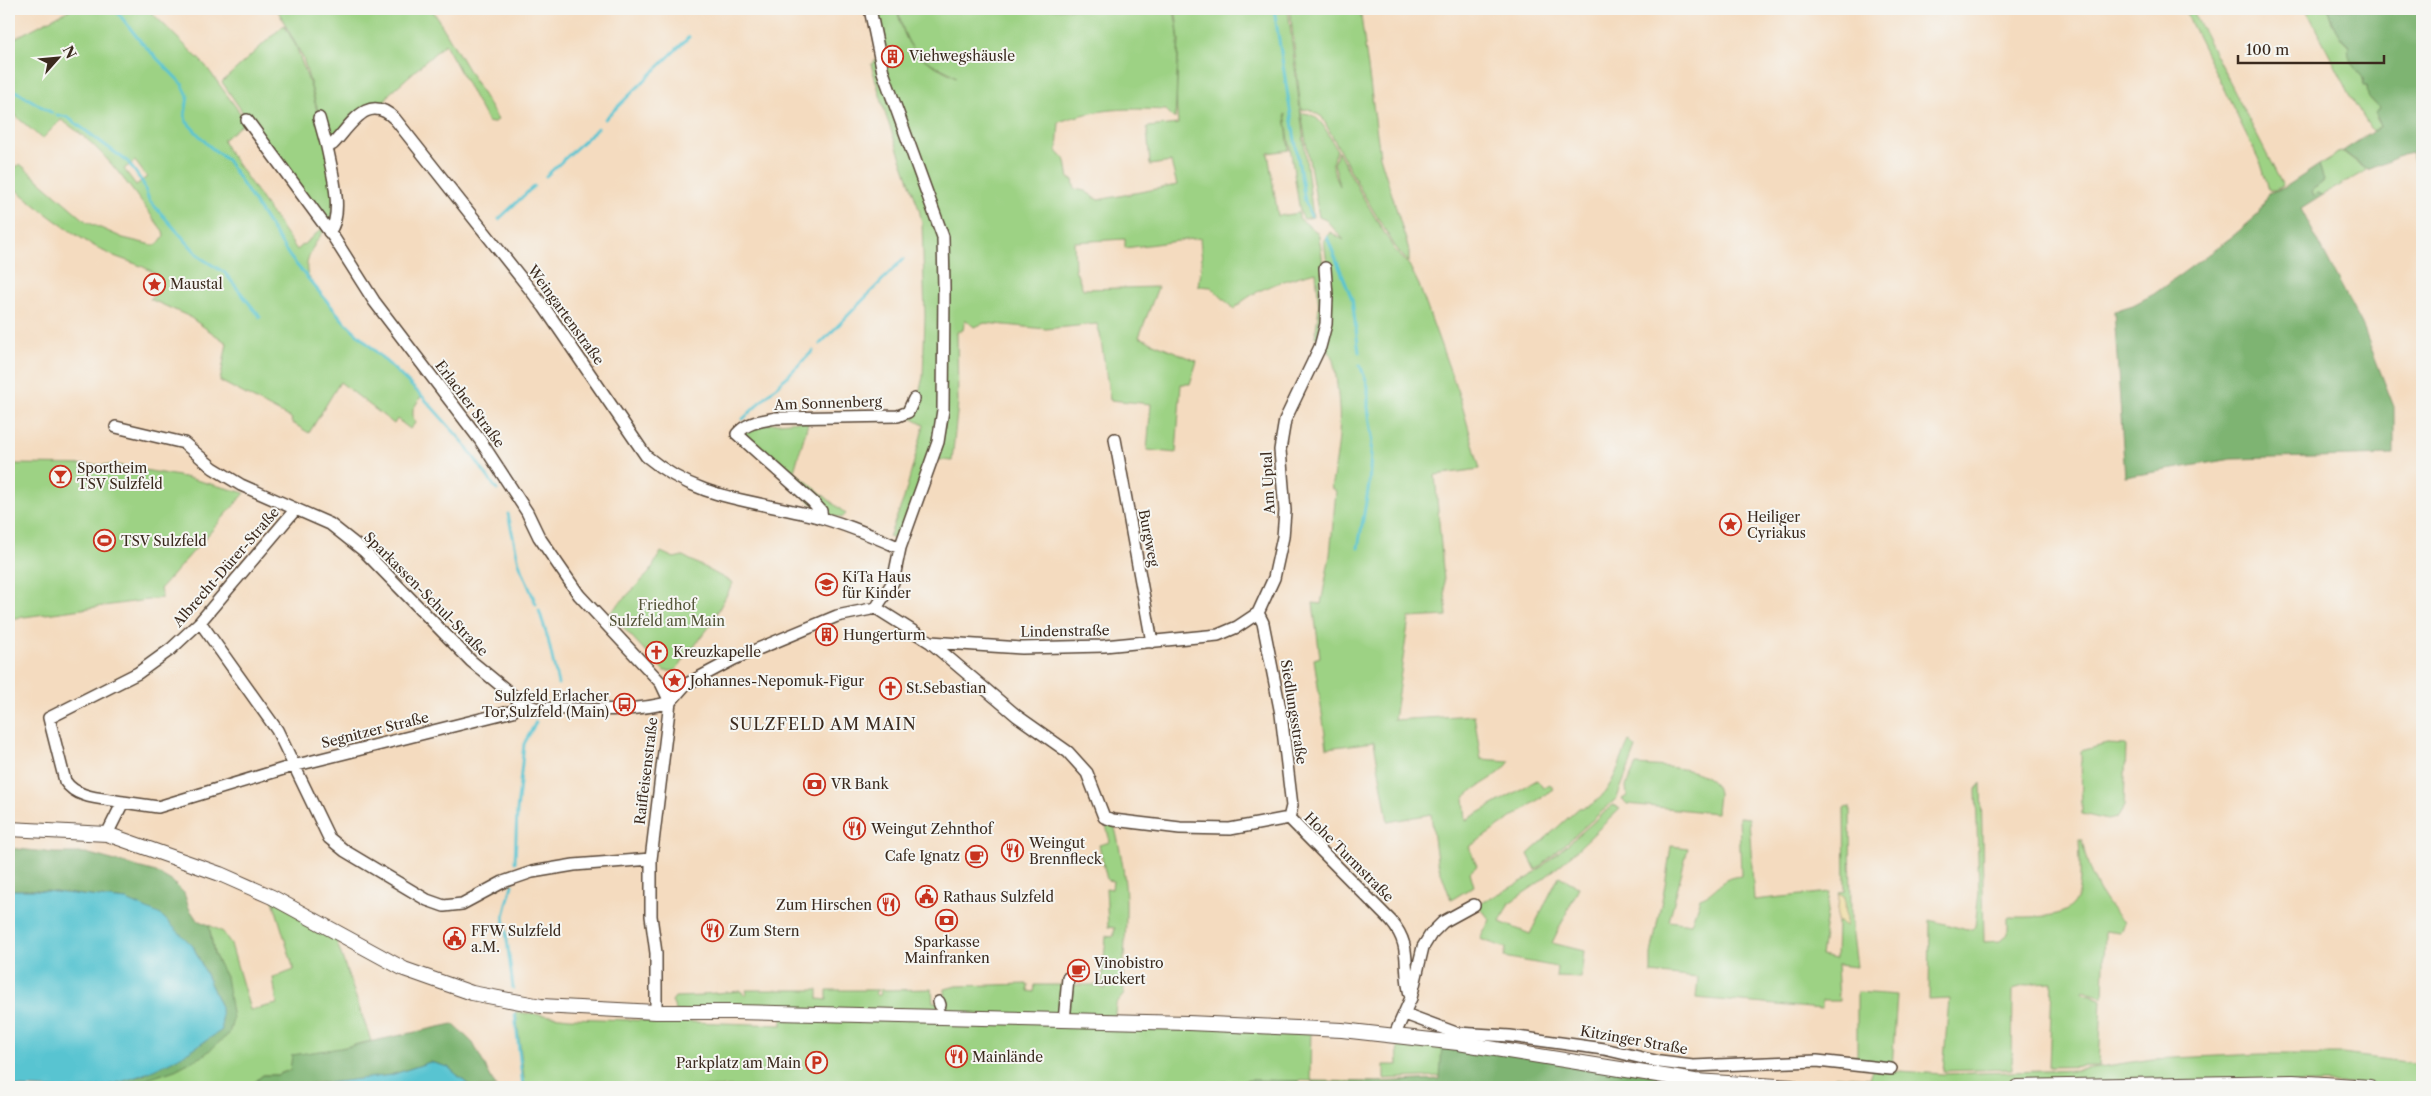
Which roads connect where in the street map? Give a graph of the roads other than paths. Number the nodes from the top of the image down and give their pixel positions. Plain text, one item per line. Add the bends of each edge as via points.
1 (870, 9) edge
2 (319, 118) dead end
3 (247, 120) dead end
4 (328, 147) junction
5 (329, 232) junction
6 (1325, 268) dead end
7 (914, 398) dead end
8 (116, 427) dead end
9 (1115, 439) dead end
10 (295, 510) junction
11 (822, 518) junction
12 (900, 548) junction
13 (876, 608) junction
14 (1258, 613) junction
15 (200, 622) junction
16 (930, 642) junction
17 (1152, 642) junction
18 (670, 702) junction
19 (522, 703) junction
20 (49, 718) joint
21 (293, 766) junction
22 (123, 802) junction
23 (1289, 818) junction
24 (9, 829) edge
25 (107, 834) junction
26 (651, 859) junction
27 (1474, 905) dead end
28 (1068, 978) dead end
29 (1410, 998) junction
30 (656, 1012) junction
31 (1405, 1014) junction
32 (1064, 1021) junction
33 (1395, 1034) junction
34 (1891, 1069) dead end
35 (1792, 1087) edge
36 (2017, 1087) edge
37 (2370, 1087) edge

1 - 12 street via 883,72 943,237 941,426 934,456
2 - 4 street
3 - 5 street, Erlacher Straße
4 - 5 street via 337,205 334,225
4 - 11 street, Weingartenstraße via 363,111 374,108 388,112 544,307 646,456 684,483 708,492
5 - 18 street, Erlacher Straße via 374,301 480,440 527,512 539,537 580,594 661,683
6 - 14 street, Am Uptal via 1326,324 1320,347 1285,420 1280,450 1285,510 1283,537 1274,578
7 - 11 street, Am Sonnenberg via 908,412 898,416 776,418 757,421 737,434 814,502
8 - 10 street, Sparkassen-Schul-Straße via 184,443 213,468 241,485
9 - 17 street, Burgweg
10 - 15 street, Albrecht-Dürer-Straße
10 - 19 street, Sparkassen-Schul-Straße via 330,524 364,551 471,661
11 - 12 street, Weingartenstraße
12 - 13 street via 893,582
13 - 16 street, Lindenstraße
13 - 18 street, Raiffeisenstraße via 837,616 734,659 685,684
14 - 17 street, Lindenstraße via 1218,636
14 - 23 street, Siedlungsstraße via 1263,623 1281,714 1292,806
15 - 20 street, Albrecht-Dürer-Straße via 171,650 138,673
15 - 21 street via 277,730
16 - 17 street, Lindenstraße via 1022,648
16 - 23 street, Hohe Turmstraße via 1017,716 1068,752 1087,773 1104,816 1113,820 1180,828 1230,829
18 - 19 street via 634,708 535,708
18 - 26 street, Raiffeisenstraße
19 - 21 street, Segnitzer Straße via 512,711
20 - 22 street, Segnitzer Straße via 69,787 76,794
21 - 22 street, Segnitzer Straße via 158,807
21 - 26 street via 329,838 427,900 444,906 462,904 503,882 532,872
22 - 25 street
23 - 29 street, Hohe Turmstraße via 1402,934 1406,945 1406,982
24 - 25 main road
25 - 30 main road via 272,897 404,969 472,993 541,1006
26 - 30 street, Raiffeisenstraße
27 - 29 street via 1443,922 1431,934 1423,947
28 - 32 street
29 - 31 street, Hohe Turmstraße
30 - 32 main road
31 - 33 street, Hohe Turmstraße
31 - 34 street, Kitzinger Straße via 1456,1032 1510,1036 1694,1066 1816,1061
32 - 33 main road via 1273,1026
33 - 35 main road via 1695,1081
36 - 37 main road via 2293,1082

